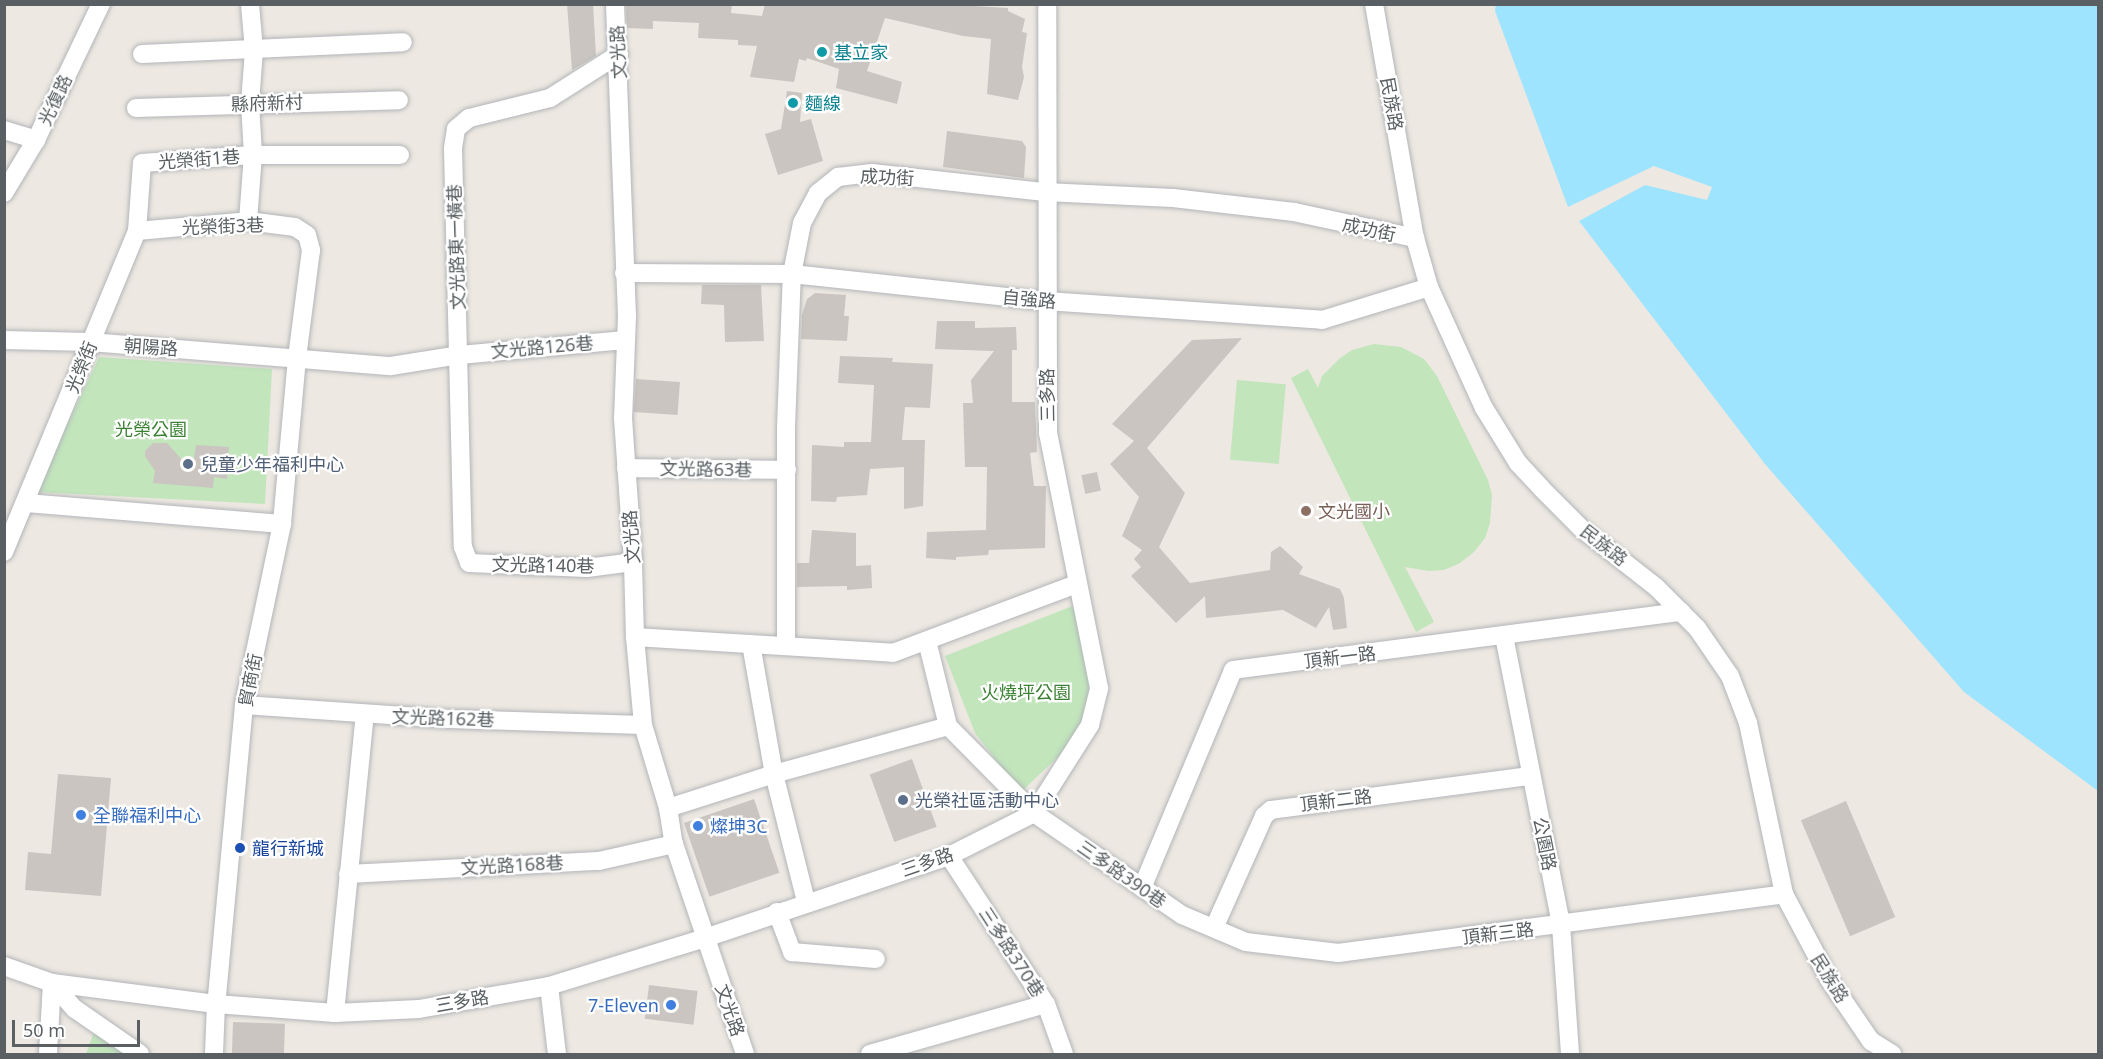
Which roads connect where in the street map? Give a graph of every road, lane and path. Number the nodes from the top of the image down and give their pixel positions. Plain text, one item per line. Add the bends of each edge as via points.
1 (101, 4) edge
2 (250, 4) edge
3 (615, 4) edge
4 (1047, 4) edge
5 (1374, 4) edge
6 (403, 42) dead end
7 (254, 50) junction
8 (142, 54) dead end
9 (619, 54) junction
10 (399, 99) dead end
11 (250, 103) junction
12 (135, 108) dead end
13 (4, 130) edge
14 (36, 140) junction
15 (253, 155) junction
16 (400, 155) dead end
17 (1045, 192) junction
18 (4, 193) edge
19 (248, 222) junction
20 (137, 231) junction
21 (307, 235) joint
22 (1415, 238) junction
23 (624, 273) junction
24 (792, 274) junction
25 (1429, 287) junction
26 (1046, 302) junction
27 (4, 340) edge
28 (625, 340) junction
29 (90, 342) junction
30 (460, 355) junction
31 (297, 358) junction
32 (626, 468) junction
33 (787, 470) junction
34 (26, 503) junction
35 (282, 524) junction
36 (463, 547) joint
37 (4, 552) edge
38 (633, 562) junction
39 (1077, 584) junction
40 (1681, 612) junction
41 (1504, 636) junction
42 (635, 637) junction
43 (927, 641) junction
44 (752, 644) junction
45 (786, 646) junction
46 (243, 705) junction
47 (365, 715) junction
48 (643, 725) junction
49 (948, 726) junction
50 (774, 774) junction
51 (1531, 776) junction
52 (668, 808) junction
53 (1034, 813) junction
54 (674, 844) junction
55 (949, 855) junction
56 (348, 874) junction
57 (1142, 888) junction
58 (1784, 894) junction
59 (806, 902) junction
60 (777, 912) junction
61 (1560, 925) junction
62 (1214, 928) junction
63 (705, 938) junction
64 (876, 959) dead end
65 (4, 966) edge
66 (52, 982) junction
67 (549, 986) junction
68 (216, 1004) junction
69 (1046, 1004) junction
70 (335, 1013) junction
71 (921, 1047) edge
72 (1872, 1048) edge
73 (48, 1054) edge
74 (141, 1054) edge
75 (214, 1054) edge
76 (556, 1054) edge
77 (745, 1054) edge
78 (870, 1054) edge
79 (1064, 1054) edge
80 (1570, 1054) edge
81 (1892, 1054) edge

1 - 14 street, 光復路
2 - 7 street
3 - 9 street, 文光路
4 - 17 street, 三多路
5 - 22 street, 民族路
6 - 7 street
7 - 8 street
7 - 11 street
9 - 23 street, 文光路
9 - 30 street, 文光路東一橫巷 via 550,98 469,118 456,129 453,149
10 - 11 street, 縣府新村
11 - 12 street, 縣府新村
11 - 15 street
13 - 14 street
14 - 18 street, 光復路
15 - 16 street
15 - 19 street
15 - 20 street, 光榮街1巷 via 142,163
17 - 22 street, 成功街 via 1173,198 1294,212
17 - 24 street, 成功街 via 872,173 838,177 818,193 802,223
17 - 26 street, 三多路
19 - 20 street, 光榮街3巷
19 - 21 street, 光榮街3巷 via 295,227
20 - 29 street, 光榮街
21 - 31 street, 貿商街 via 311,250
22 - 25 street, 民族路
23 - 24 street, 自強路
23 - 28 street, 文光路
24 - 26 street, 自強路
24 - 33 street, 成功街
25 - 26 street, 自強路 via 1322,320
25 - 40 street, 民族路 via 1484,408 1518,463 1567,515
26 - 39 street, 三多路 via 1048,433
27 - 29 street, 朝陽路
28 - 30 street, 文光路126巷
28 - 32 street, 文光路
29 - 31 street, 朝陽路
29 - 34 street, 光榮街
30 - 31 street via 391,366
30 - 36 street, 文光路東一橫巷
31 - 35 street, 貿商街
32 - 33 street, 文光路63巷
32 - 38 street, 文光路
33 - 45 street, 成功街
34 - 35 street
34 - 37 street, 光榮街
35 - 46 street, 貿商街
36 - 38 street, 文光路140巷 via 470,563 587,568
38 - 42 street, 文光路
39 - 43 street
39 - 53 street, 三多路 via 1099,688 1090,725
40 - 41 street, 頂新一路
40 - 58 street, 民族路 via 1712,647 1738,693 1755,753
41 - 51 street, 公園路
41 - 57 street, 頂新一路 via 1233,670
42 - 44 street
42 - 48 street, 文光路
43 - 45 street via 893,653
43 - 49 street
44 - 45 street
44 - 50 street
46 - 47 street, 文光路162巷
46 - 68 street, 貿商街
47 - 48 street, 文光路162巷
47 - 56 street
48 - 52 street, 文光路
49 - 50 street
49 - 53 street, 三多路390巷
50 - 52 street
50 - 59 street
51 - 61 street, 公園路
51 - 62 street, 頂新二路 via 1271,810 1264,816
52 - 54 street, 文光路
53 - 55 street, 三多路
53 - 57 street, 三多路390巷
54 - 56 street, 文光路168巷 via 599,861
54 - 63 street, 文光路
55 - 59 street, 三多路
55 - 69 street, 三多路370巷
56 - 70 street
57 - 62 street, 三多路390巷 via 1182,915
58 - 61 street, 頂新三路
58 - 72 street, 民族路 via 1830,981
59 - 60 street, 三多路
60 - 63 street, 三多路
60 - 64 street via 792,952
61 - 62 street, 頂新三路 via 1338,953 1246,942
61 - 80 street, 公園路
63 - 67 street, 三多路
63 - 77 street, 文光路
65 - 66 street, 三多路
66 - 68 street, 三多路
66 - 73 street
66 - 74 street via 75,1009
67 - 70 street, 三多路 via 419,1009
67 - 76 street
68 - 70 street, 三多路
68 - 75 street, 貿商街
69 - 71 street
69 - 79 street, 三多路370巷
71 - 78 street
72 - 81 street, 民族路

